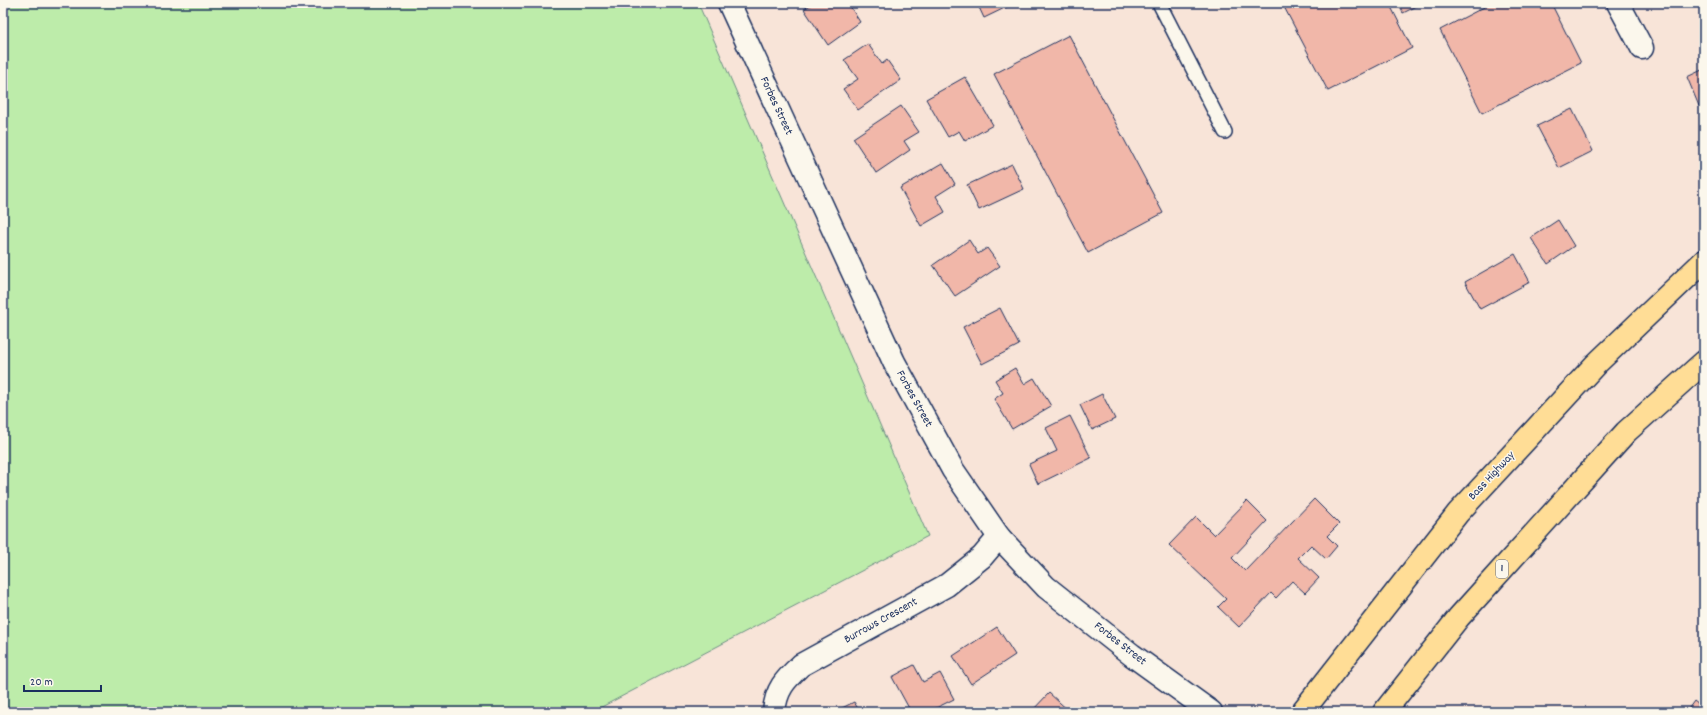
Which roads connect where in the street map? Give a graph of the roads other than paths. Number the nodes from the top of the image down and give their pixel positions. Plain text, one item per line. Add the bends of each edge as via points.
1 (729, 3) edge
2 (1159, 3) edge
3 (1618, 3) edge
4 (1642, 48) dead end
5 (1225, 132) dead end
6 (1704, 261) edge
7 (1704, 362) edge
8 (999, 536) junction
9 (774, 712) edge
10 (1211, 712) edge
11 (1302, 712) edge
12 (1384, 712) edge

1 - 8 street, Forbes Street via 894,362 953,470
2 - 5 lane
3 - 4 street
6 - 11 highway, Bass Highway via 1595,365 1458,513
7 - 12 highway, 1 via 1626,432 1459,617
8 - 9 street, Burrows Crescent via 982,557 947,585 801,665 785,680 775,699
8 - 10 street, Forbes Street via 1046,587 1132,655

